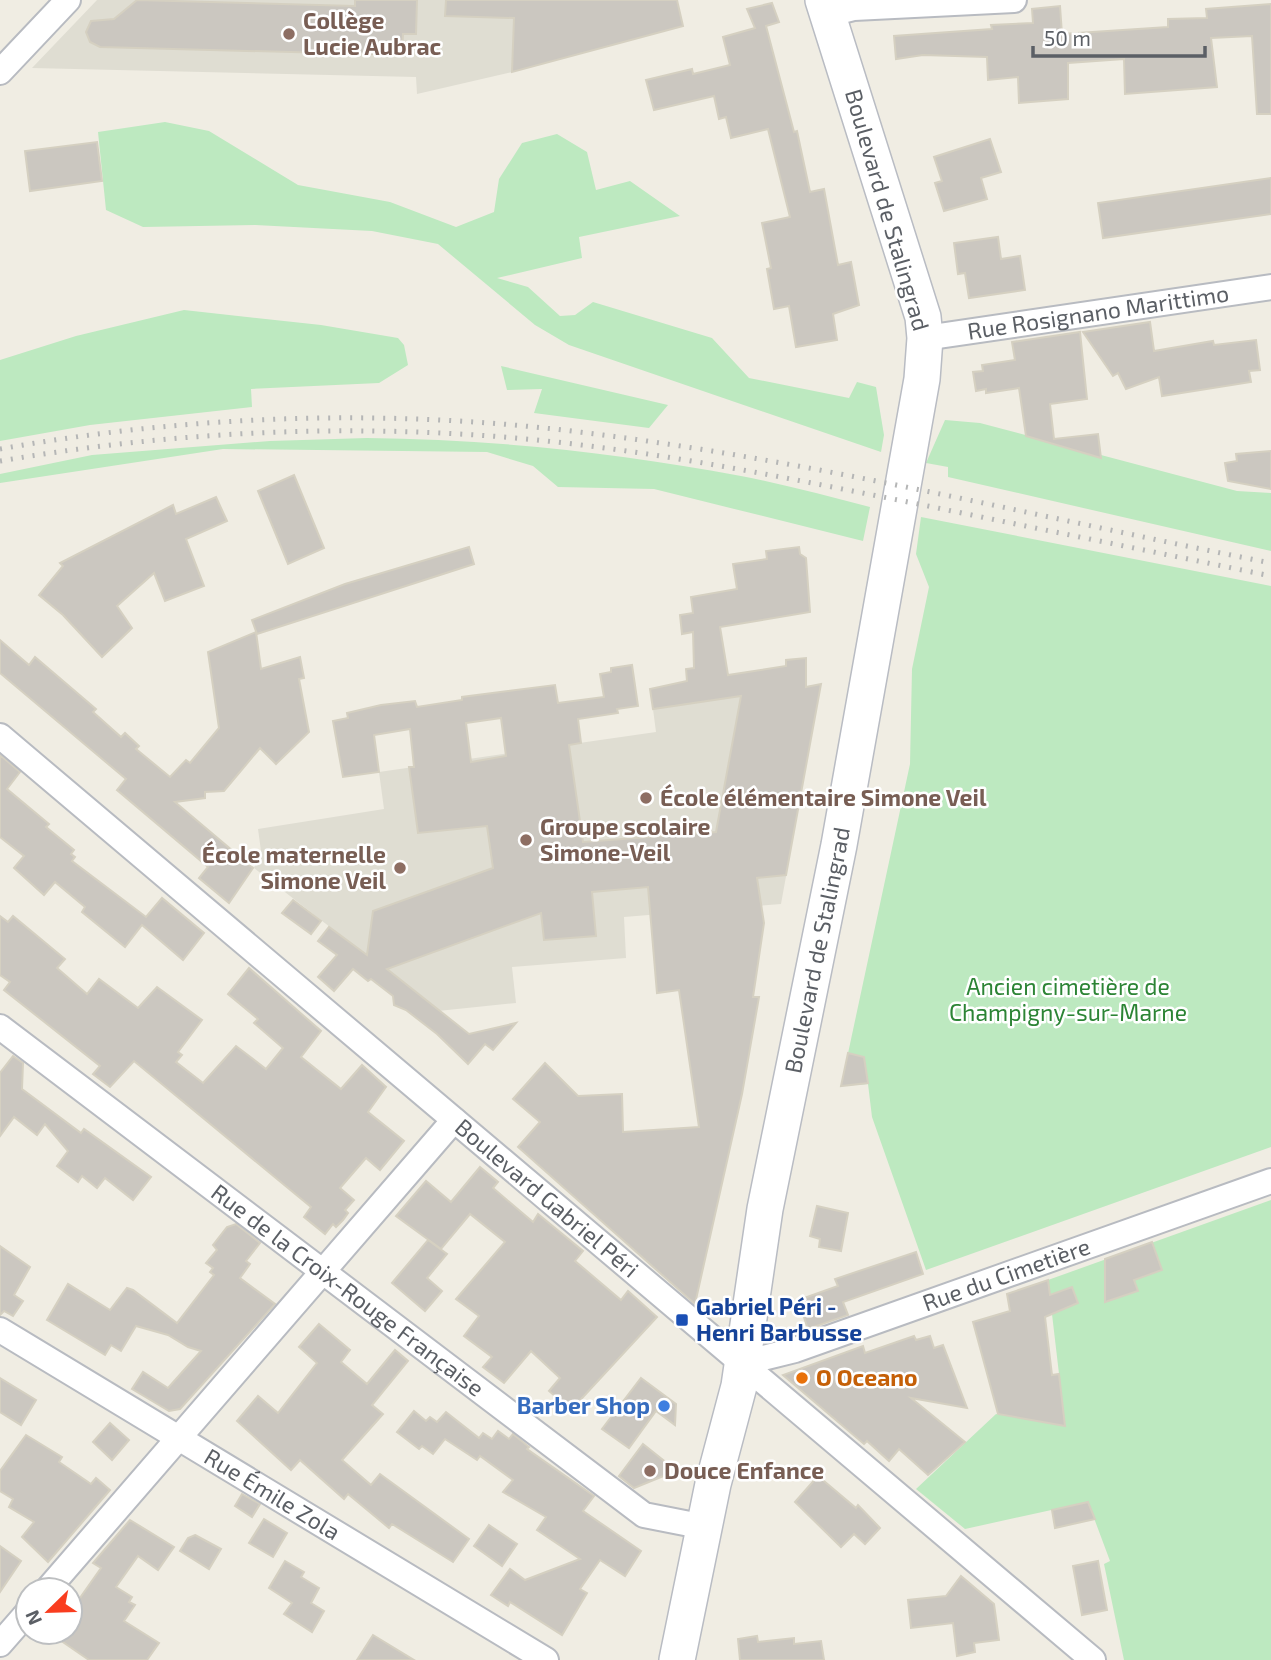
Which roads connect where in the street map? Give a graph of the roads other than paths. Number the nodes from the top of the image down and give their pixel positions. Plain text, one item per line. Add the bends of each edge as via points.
1 (68, 0) edge
2 (1014, 0) edge
3 (825, 7) edge
4 (0, 72) edge
5 (1271, 287) edge
6 (926, 338) junction
7 (0, 736) edge
8 (0, 1027) edge
9 (454, 1120) junction
10 (1271, 1181) edge
11 (323, 1270) junction
12 (0, 1329) edge
13 (743, 1363) junction
14 (179, 1436) junction
15 (705, 1527) junction
16 (59, 1576) edge
17 (14, 1628) edge
18 (0, 1644) edge
19 (546, 1660) edge
20 (677, 1660) edge
21 (1093, 1660) edge

1 - 4 street
2 - 3 street
3 - 6 main road, Boulevard de Stalingrad
5 - 6 street, Rue Rosignano Marittimo
6 - 13 main road, Boulevard de Stalingrad via 837,855 765,1209
7 - 9 street, Boulevard Gabriel Péri
8 - 11 street, Rue de la Croix-Rouge Française
9 - 11 street
9 - 13 street, Boulevard Gabriel Péri
10 - 13 street, Rue du Cimetière via 795,1350
11 - 14 street
11 - 15 street, Rue de la Croix-Rouge Française via 644,1515
12 - 14 street, Rue Émile Zola
13 - 15 main road, Boulevard de Stalingrad
13 - 21 street, Boulevard Gabriel Péri
14 - 16 street
14 - 19 street, Rue Émile Zola
15 - 20 main road, Boulevard de Stalingrad
17 - 18 street

